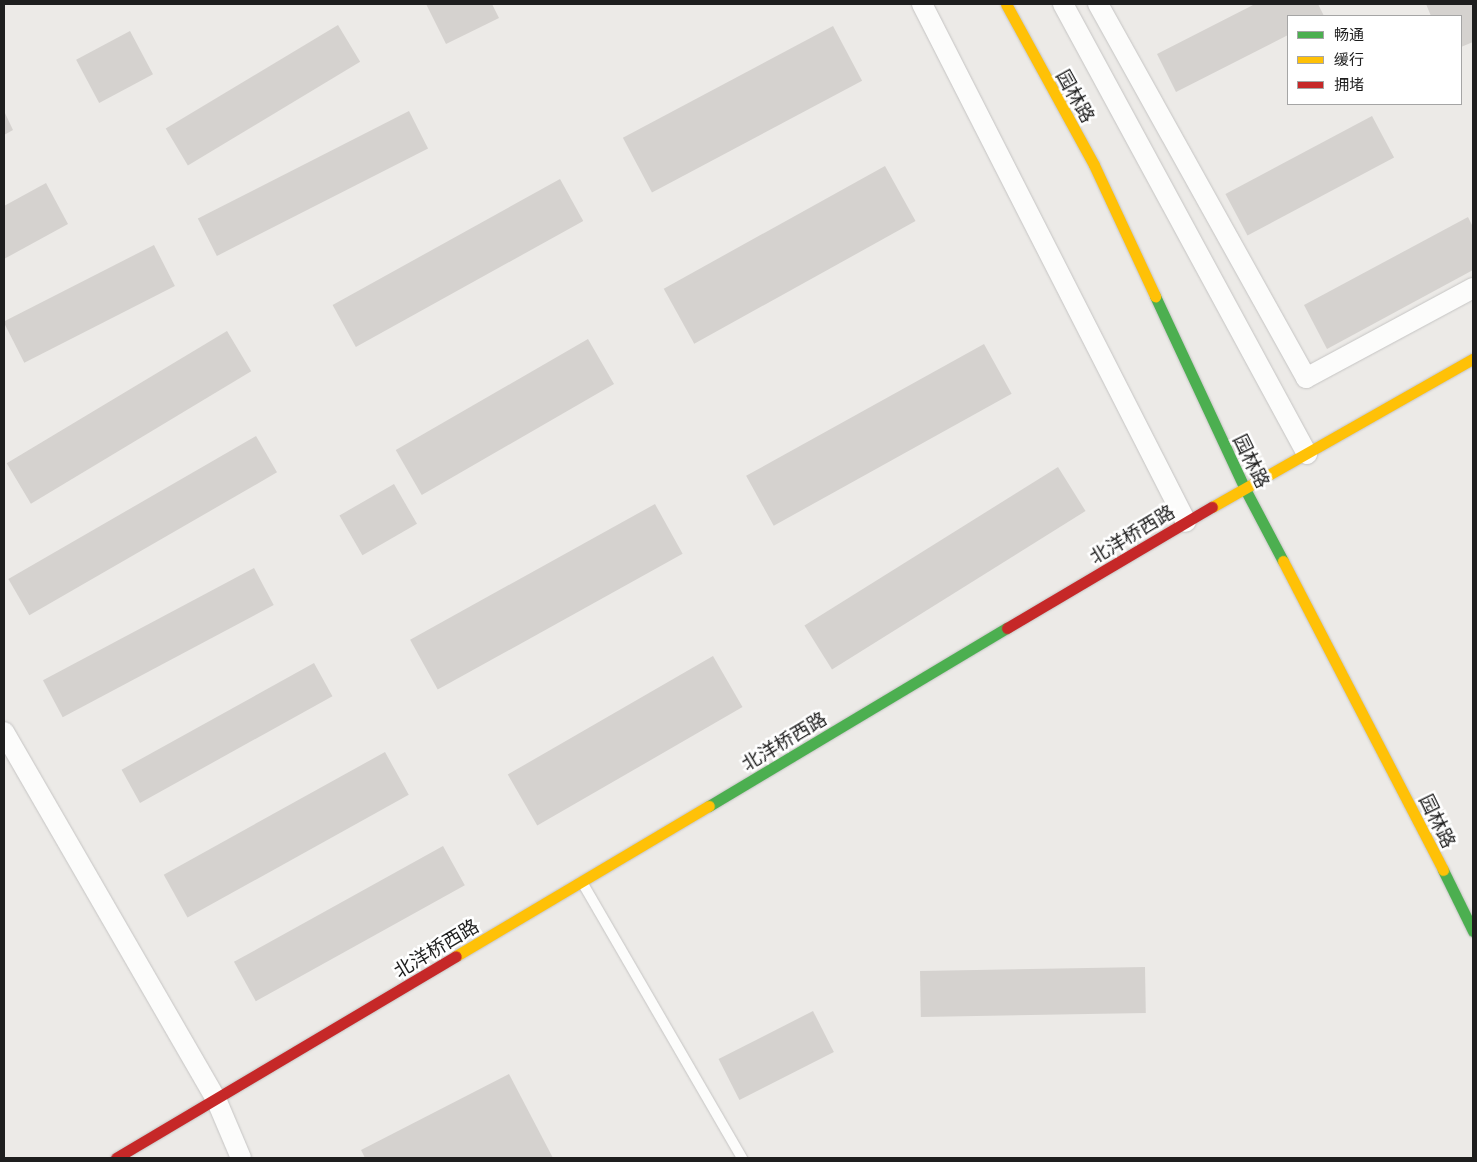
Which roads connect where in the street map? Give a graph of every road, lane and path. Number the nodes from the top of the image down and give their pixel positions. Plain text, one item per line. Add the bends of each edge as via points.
1 (922, 4) edge
2 (1006, 4) edge
3 (1063, 4) edge
4 (1098, 4) edge
5 (1473, 288) edge
6 (1473, 359) edge
7 (1306, 454) junction
8 (1245, 489) junction
9 (1186, 522) junction
10 (4, 732) edge
11 (582, 881) junction
12 (1473, 931) edge
13 (216, 1099) junction
14 (116, 1158) edge
15 (241, 1158) edge
16 (742, 1158) edge

1 - 9 street
2 - 8 main road, 园林路 via 1094,165
3 - 7 street
4 - 5 street via 1306,378
6 - 7 main road, 北洋桥西路
7 - 8 main road, 北洋桥西路
8 - 9 main road, 北洋桥西路
8 - 12 main road, 园林路 via 1397,776
9 - 11 main road, 北洋桥西路
10 - 13 street
11 - 13 main road, 北洋桥西路
11 - 16 lane
13 - 14 main road, 北洋桥西路
13 - 15 street

